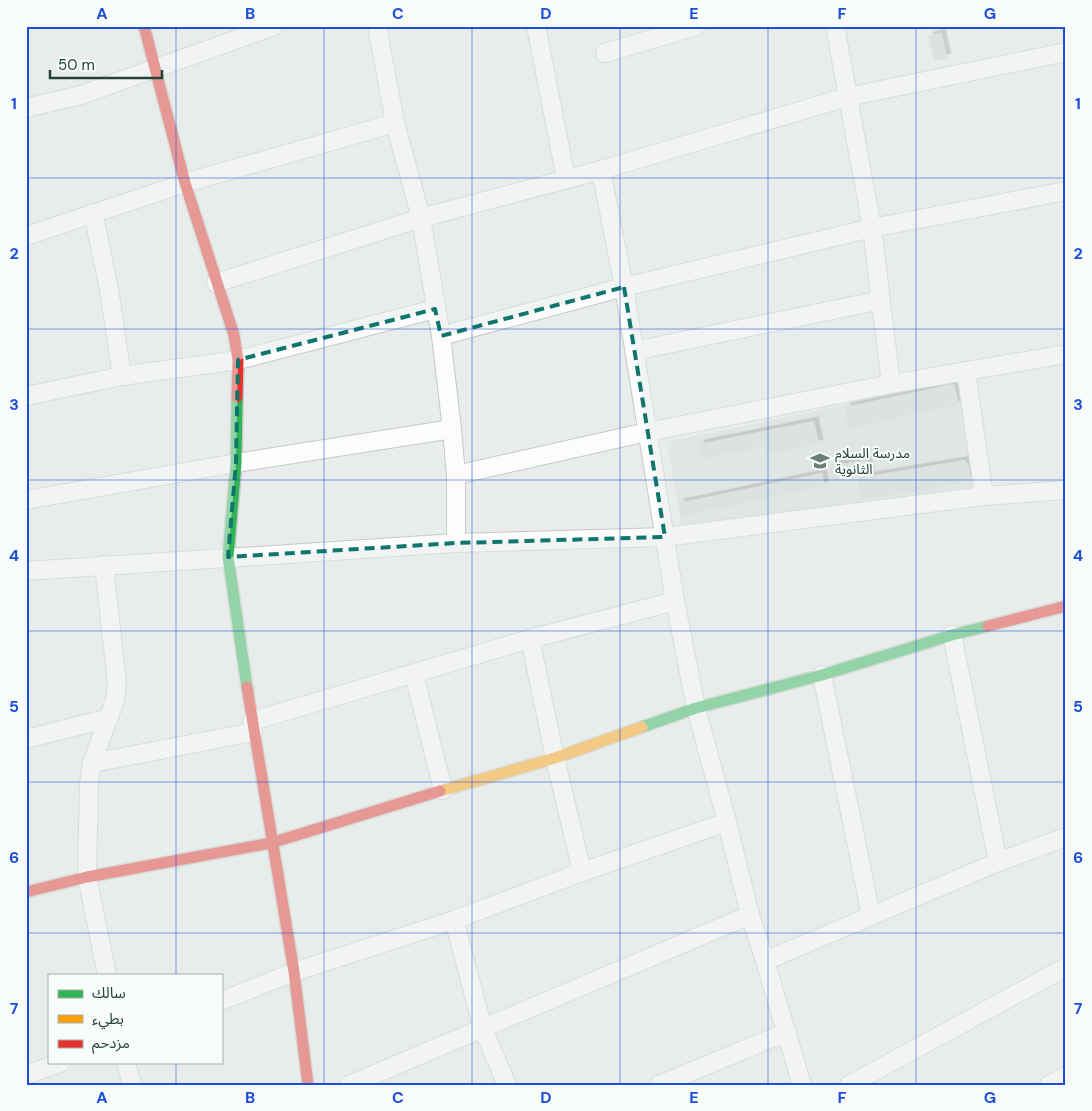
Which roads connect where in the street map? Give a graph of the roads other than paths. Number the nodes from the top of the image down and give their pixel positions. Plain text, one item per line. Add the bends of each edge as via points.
1 (144, 26) edge
2 (376, 26) edge
3 (536, 26) edge
4 (696, 26) edge
5 (835, 26) edge
6 (272, 27) edge
7 (666, 30) edge
8 (1066, 52) edge
9 (605, 53) dead end
10 (154, 68) junction
11 (847, 97) junction
12 (26, 108) edge
13 (395, 123) junction
14 (601, 170) junction
15 (566, 179) junction
16 (185, 183) junction
17 (1066, 191) edge
18 (93, 213) junction
19 (421, 218) junction
20 (872, 228) junction
21 (26, 236) edge
22 (216, 283) junction
23 (624, 286) junction
24 (881, 300) junction
25 (435, 309) junction
26 (440, 336) junction
27 (634, 351) junction
28 (1066, 354) edge
29 (238, 360) junction
30 (966, 371) junction
31 (122, 376) junction
32 (891, 384) junction
33 (26, 396) edge
34 (452, 428) junction
35 (647, 432) junction
36 (236, 463) junction
37 (456, 475) junction
38 (1066, 490) edge
39 (984, 496) junction
40 (26, 500) edge
41 (665, 537) junction
42 (456, 543) junction
43 (228, 557) junction
44 (104, 565) junction
45 (26, 571) edge
46 (675, 601) junction
47 (1066, 606) edge
48 (952, 635) junction
49 (530, 639) junction
50 (414, 674) junction
51 (822, 675) junction
52 (696, 708) junction
53 (108, 718) junction
54 (252, 727) junction
55 (26, 739) edge
56 (555, 758) junction
57 (92, 762) junction
58 (443, 790) junction
59 (727, 822) junction
60 (1066, 837) edge
61 (271, 843) junction
62 (998, 862) junction
63 (582, 872) junction
64 (87, 877) junction
65 (26, 892) edge
66 (750, 916) junction
67 (871, 916) junction
68 (454, 920) junction
69 (765, 960) junction
70 (1066, 967) edge
71 (294, 972) junction
72 (107, 974) edge
73 (222, 1001) edge
74 (483, 1029) junction
75 (787, 1032) junction
76 (56, 1064) edge
77 (127, 1064) edge
78 (26, 1075) edge
79 (1066, 1076) edge
80 (132, 1085) edge
81 (308, 1085) edge
82 (349, 1085) edge
83 (507, 1085) edge
84 (659, 1085) edge
85 (802, 1085) edge
86 (849, 1085) edge
87 (1049, 1085) edge

1 - 10 street
2 - 13 street
3 - 15 street
4 - 7 street
5 - 11 street
6 - 10 street
7 - 9 street
8 - 11 street
10 - 12 street via 81,95
10 - 16 street
11 - 14 street
11 - 20 street
13 - 16 street
13 - 19 street
14 - 15 street
14 - 23 street
15 - 19 street
16 - 18 street
16 - 22 street
17 - 20 street
18 - 21 street
18 - 31 street
19 - 22 street
19 - 25 street
20 - 23 street
20 - 24 street
22 - 29 street via 234,335
23 - 26 street
23 - 27 street
24 - 27 street
24 - 32 street
25 - 26 street
25 - 29 street
26 - 34 street
27 - 35 street
28 - 30 street
29 - 31 street
29 - 36 street
30 - 32 street
30 - 39 street
31 - 33 street
32 - 35 street
34 - 36 street
34 - 37 street
35 - 37 street
35 - 41 street
36 - 40 street
36 - 43 street
37 - 42 street
38 - 39 street
39 - 41 street
41 - 42 street
41 - 46 street
42 - 43 street
43 - 44 street
43 - 54 street
44 - 45 street
44 - 53 street via 117,683
46 - 49 street
46 - 52 street
47 - 48 street
48 - 51 street
48 - 62 street
49 - 50 street
49 - 56 street
50 - 54 street
50 - 58 street
51 - 52 street
51 - 67 street
52 - 56 street
52 - 59 street
53 - 55 street
53 - 57 street
54 - 57 street
54 - 61 street
56 - 58 street
56 - 63 street
57 - 64 street
58 - 61 street
59 - 63 street
59 - 66 street
60 - 62 street
61 - 64 street
61 - 71 street
62 - 67 street
63 - 68 street
64 - 65 street
64 - 72 street
66 - 69 street
66 - 74 street
67 - 69 street
68 - 71 street
68 - 74 street
69 - 75 street
70 - 86 street
71 - 73 street
71 - 81 street
74 - 82 street
74 - 83 street
75 - 84 street
75 - 85 street
76 - 78 street
77 - 80 street
79 - 87 street

